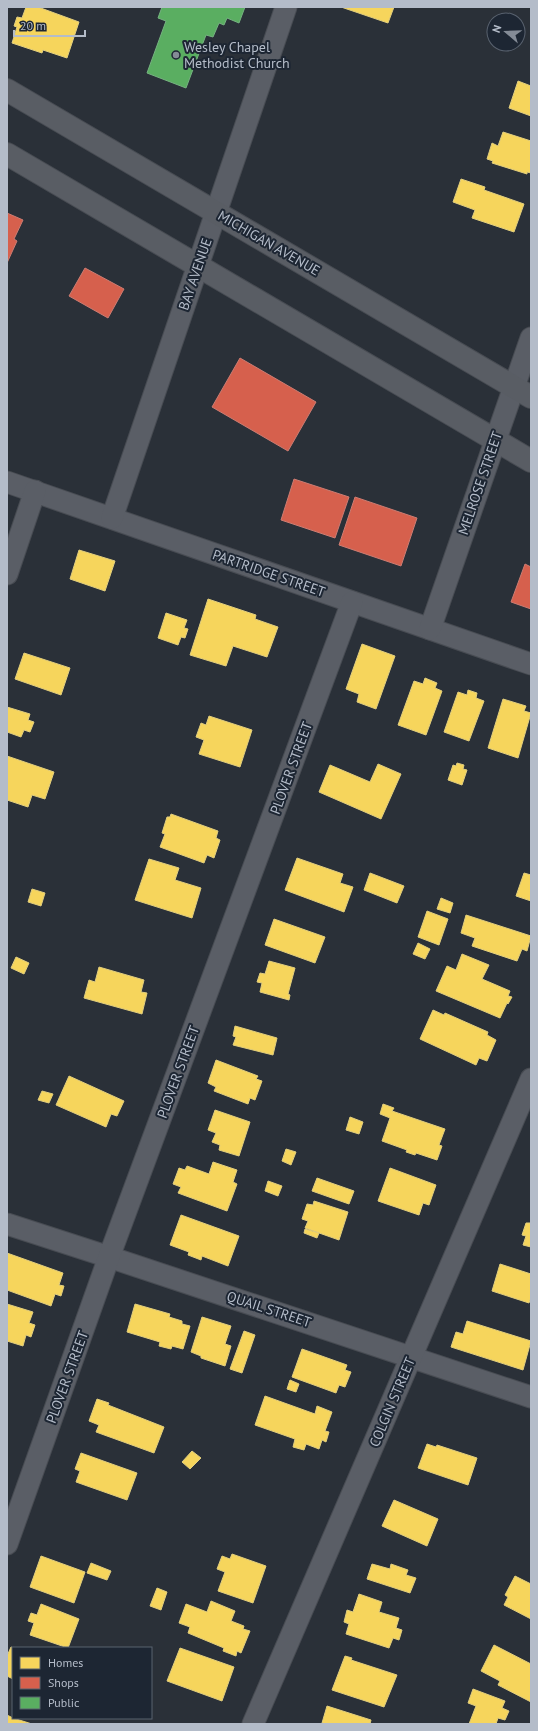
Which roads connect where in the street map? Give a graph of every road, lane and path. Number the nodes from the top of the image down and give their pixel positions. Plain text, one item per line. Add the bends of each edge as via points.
1 (286, 7) edge
2 (7, 90) edge
3 (7, 154) edge
4 (215, 212) junction
5 (197, 266) junction
6 (530, 341) edge
7 (522, 392) edge
8 (495, 440) junction
9 (531, 461) edge
10 (7, 482) edge
11 (35, 491) junction
12 (112, 518) junction
13 (7, 574) edge
14 (352, 602) junction
15 (430, 629) junction
16 (531, 664) edge
17 (531, 1079) edge
18 (7, 1224) edge
19 (109, 1256) junction
20 (412, 1356) junction
21 (531, 1397) edge
22 (7, 1544) edge
23 (252, 1724) edge

1 - 4 street, BAY AVENUE
2 - 4 main road, MICHIGAN AVENUE
3 - 5 main road
4 - 5 street, BAY AVENUE
4 - 7 main road, MICHIGAN AVENUE
5 - 8 main road
5 - 12 street, BAY AVENUE
6 - 7 street, MELROSE STREET
7 - 8 street, MELROSE STREET
8 - 9 main road
8 - 15 street, MELROSE STREET
10 - 11 street, PARTRIDGE STREET
11 - 12 street, PARTRIDGE STREET
11 - 13 street
12 - 14 street, PARTRIDGE STREET
14 - 15 street, PARTRIDGE STREET
14 - 19 street, PLOVER STREET
15 - 16 street, PARTRIDGE STREET
17 - 20 street, COLGIN STREET
18 - 19 street, QUAIL STREET
19 - 20 street, QUAIL STREET
19 - 22 street, PLOVER STREET
20 - 21 street, QUAIL STREET
20 - 23 street, COLGIN STREET

